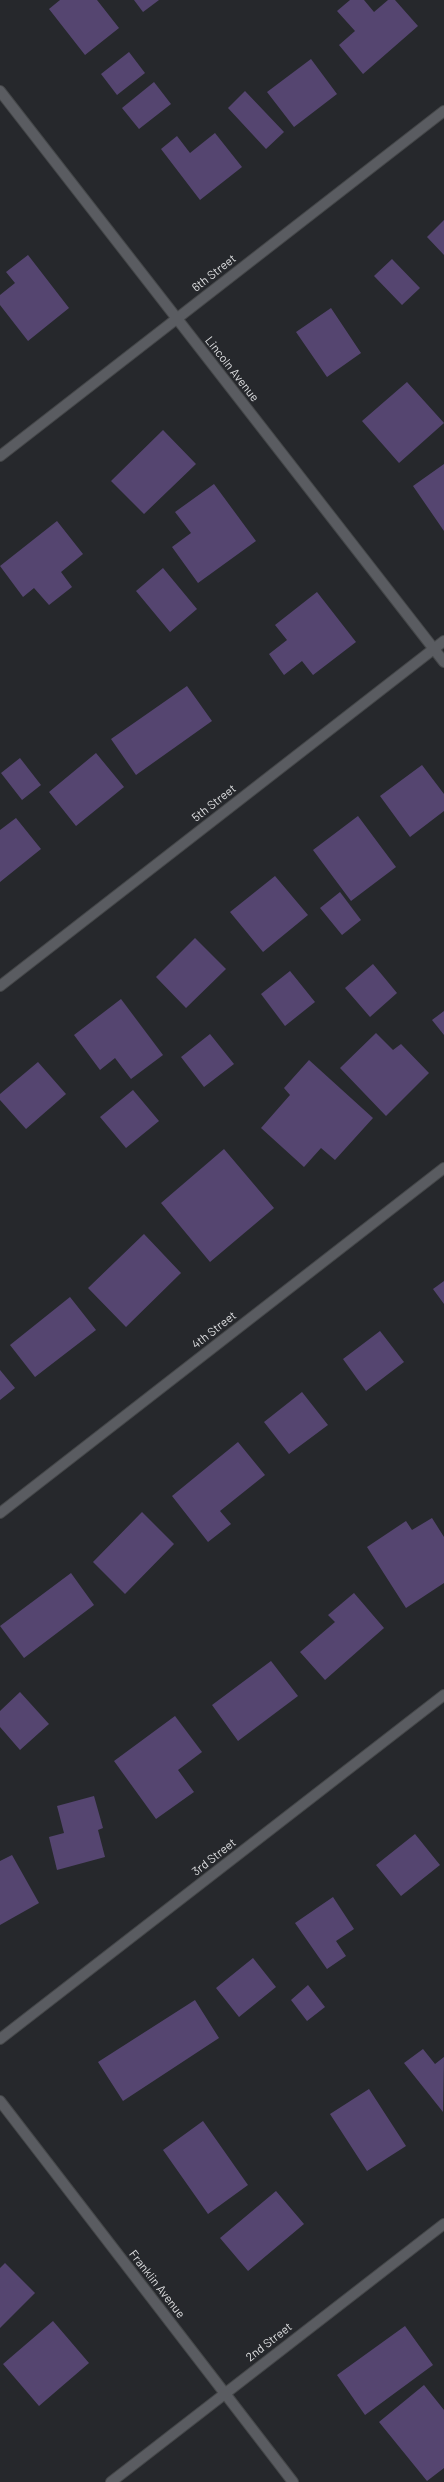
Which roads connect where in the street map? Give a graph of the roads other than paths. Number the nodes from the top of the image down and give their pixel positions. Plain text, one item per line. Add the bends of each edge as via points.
1 (0, 91) edge
2 (444, 111) edge
3 (177, 319) junction
4 (0, 456) edge
5 (444, 641) edge
6 (434, 649) junction
7 (444, 662) edge
8 (0, 986) edge
9 (444, 1168) edge
10 (0, 1514) edge
11 (444, 1695) edge
12 (0, 2039) edge
13 (0, 2101) edge
14 (444, 2224) edge
15 (225, 2393) junction
16 (111, 2482) edge
17 (293, 2482) edge

1 - 3 street, Lincoln Avenue
2 - 3 street, 6th Street
3 - 4 street, 6th Street
3 - 6 street, Lincoln Avenue
5 - 6 street, 5th Street
6 - 7 street, Lincoln Avenue
6 - 8 street, 5th Street
9 - 10 street, 4th Street
11 - 12 street, 3rd Street
13 - 15 street, Franklin Avenue
14 - 15 street, 2nd Street
15 - 16 street, 2nd Street
15 - 17 street, Franklin Avenue

